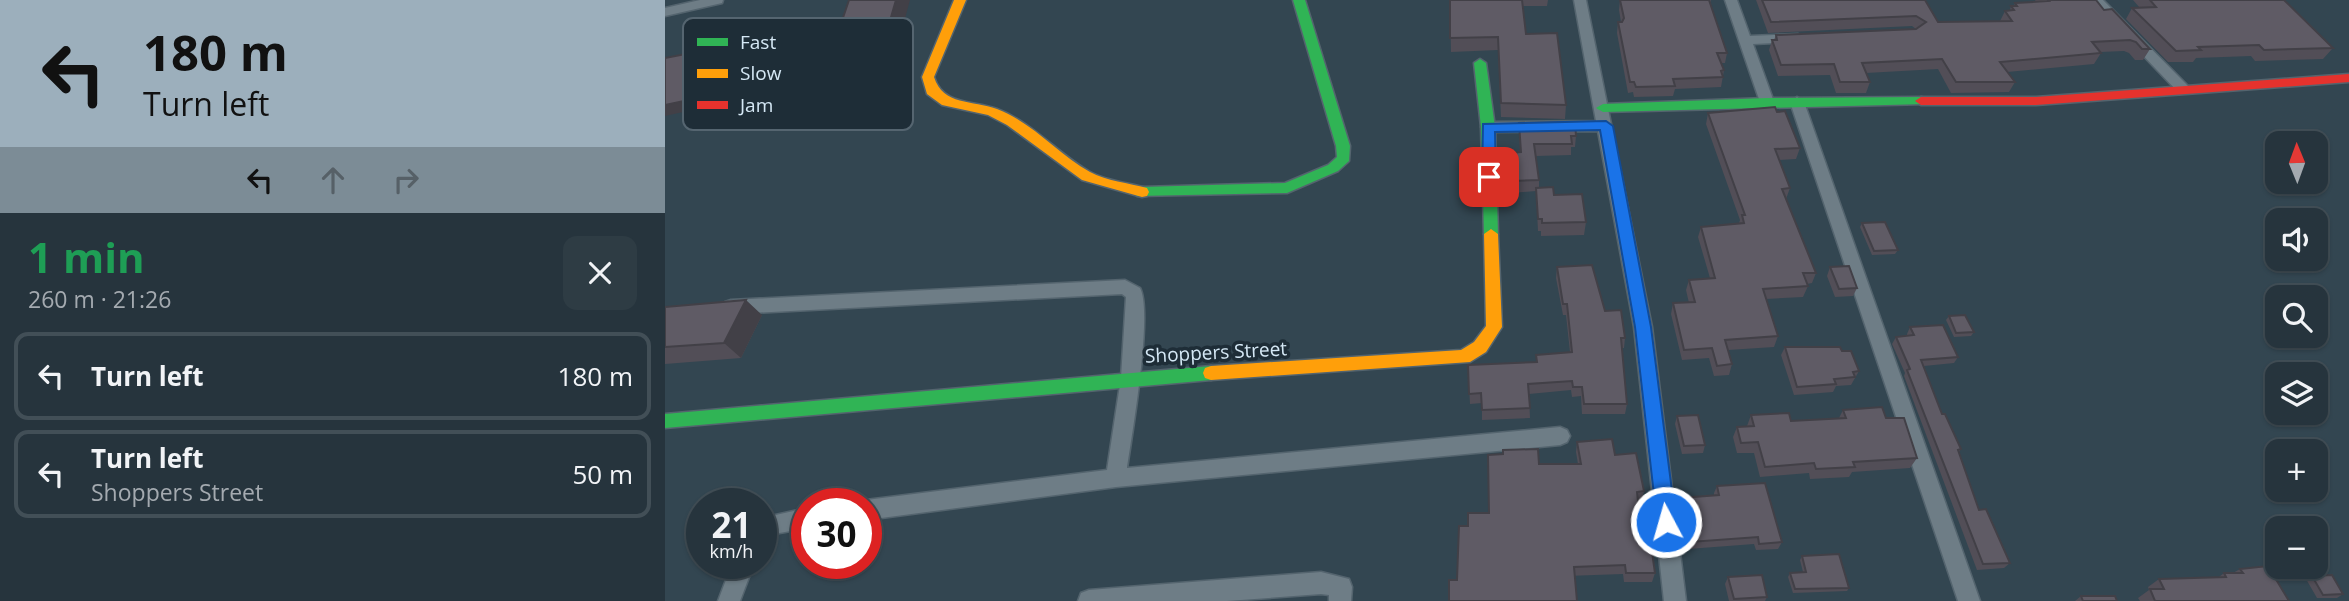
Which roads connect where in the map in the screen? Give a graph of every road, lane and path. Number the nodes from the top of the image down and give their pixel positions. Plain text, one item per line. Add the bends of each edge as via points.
1 (717, 0) edge
2 (960, 0) edge
3 (1299, 0) edge
4 (1580, 0) edge
5 (1731, 0) edge
6 (2096, 0) edge
7 (665, 12) edge
8 (1815, 37) edge
9 (1746, 40) junction
10 (1480, 63) dead end
11 (2349, 78) edge
12 (2183, 89) junction
13 (1767, 102) junction
14 (1797, 102) junction
15 (1604, 117) junction
16 (1488, 127) junction
17 (719, 309) edge
18 (1130, 378) junction
19 (665, 421) edge
20 (1560, 436) dead end
21 (1116, 478) junction
22 (882, 508) edge
23 (737, 579) edge
24 (729, 601) edge
25 (1089, 601) edge
26 (1340, 601) edge
27 (1675, 601) edge
28 (1969, 601) edge

1 - 7 street
2 - 3 street via 928,77 932,91 947,102 992,111 1012,122 1087,177 1139,192 1163,193 1287,188 1333,168 1344,158
4 - 15 street
5 - 9 street
6 - 12 street
8 - 9 street
9 - 13 street
10 - 16 street, Shoppers Street
11 - 12 street
12 - 14 street via 2036,101
13 - 14 street
13 - 15 street
14 - 28 street
15 - 16 street
15 - 27 street via 1643,327
16 - 18 street, Shoppers Street via 1494,327 1481,347 1464,357
17 - 18 street via 1125,287 1136,301
18 - 19 street, Shoppers Street
18 - 21 street
20 - 21 street
21 - 22 street
23 - 24 street
25 - 26 street via 1321,583 1341,587

